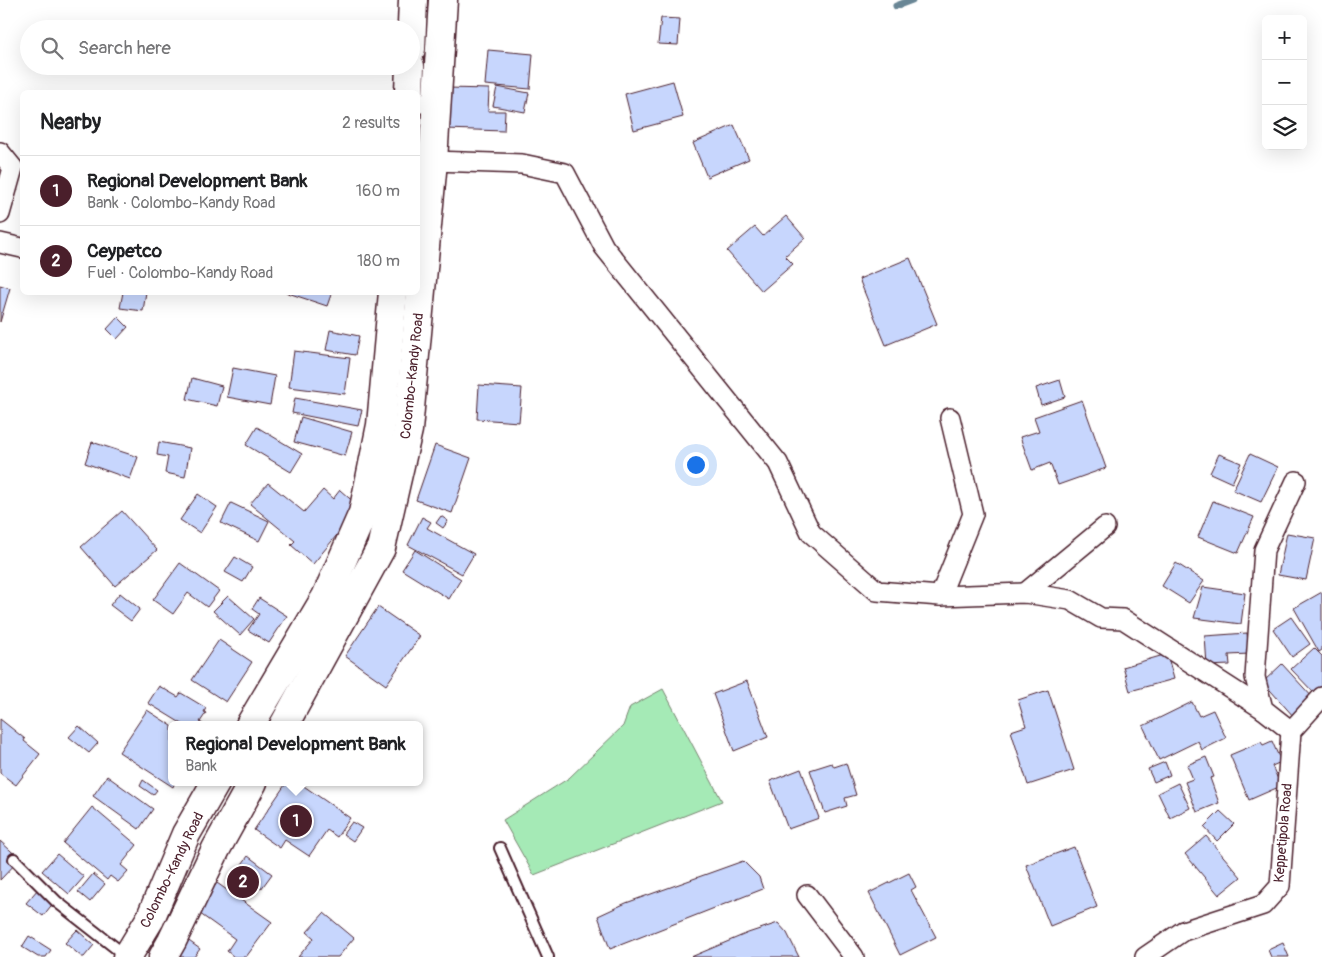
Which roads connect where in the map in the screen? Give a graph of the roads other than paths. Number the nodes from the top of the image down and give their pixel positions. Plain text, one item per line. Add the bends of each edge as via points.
1 (413, 0) edge
2 (443, 0) edge
3 (412, 20) edge
4 (410, 75) edge
5 (409, 90) edge
6 (426, 103) edge
7 (0, 152) edge
8 (433, 161) junction
9 (0, 214) edge
10 (0, 243) edge
11 (20, 248) edge
12 (393, 295) edge
13 (950, 418) dead end
14 (1296, 481) dead end
15 (1105, 527) dead end
16 (1025, 593) junction
17 (940, 596) junction
18 (1322, 697) edge
19 (1263, 709) junction
20 (252, 721) edge
21 (286, 721) edge
22 (1291, 731) junction
23 (214, 786) edge
24 (251, 786) edge
25 (186, 834) junction
26 (500, 848) dead end
27 (216, 849) junction
28 (14, 859) dead end
29 (808, 894) dead end
30 (127, 957) edge
31 (163, 957) edge
32 (548, 957) edge
33 (854, 957) edge
34 (1145, 957) edge

1 - 3 highway
2 - 6 highway, Colombo-Kandy Road
4 - 5 highway
6 - 8 highway, Colombo-Kandy Road
7 - 9 street via 13,168
8 - 17 street via 522,164 565,173 604,247 778,463 811,533 877,591
8 - 21 highway, Colombo-Kandy Road via 408,430 381,548
10 - 11 street
12 - 20 highway, Colombo-Kandy Road via 381,425 363,513 326,598
13 - 17 street via 973,514
14 - 19 street via 1264,550 1255,677
15 - 16 street
16 - 17 street
16 - 19 street via 1070,600 1101,618 1123,619
18 - 22 street
19 - 22 street
22 - 34 street, Keppetipola Road via 1280,886 1263,905 1183,931
23 - 25 highway, Colombo-Kandy Road
24 - 27 highway
25 - 27 highway
25 - 30 highway, Colombo-Kandy Road via 150,919
26 - 32 lane
27 - 31 highway
28 - 30 lane via 56,902
29 - 33 street

